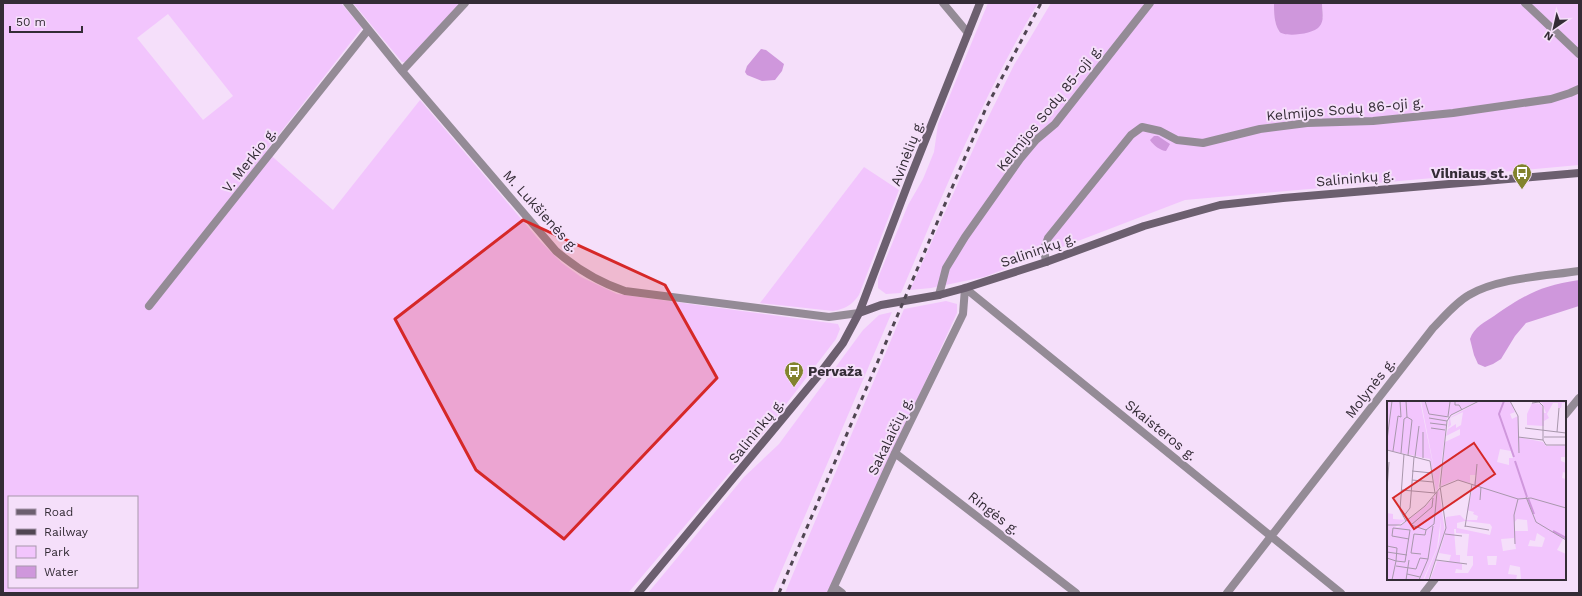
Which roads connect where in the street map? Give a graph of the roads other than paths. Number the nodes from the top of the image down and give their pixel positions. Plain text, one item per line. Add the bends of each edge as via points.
1 (347, 3) edge
2 (465, 3) edge
3 (943, 3) edge
4 (980, 3) edge
5 (1150, 3) edge
6 (1525, 3) edge
7 (368, 30) junction
8 (968, 33) junction
9 (1579, 54) edge
10 (402, 71) junction
11 (1579, 89) edge
12 (1579, 173) edge
13 (1046, 262) junction
14 (1579, 271) edge
15 (965, 288) junction
16 (939, 295) junction
17 (149, 306) dead end
18 (859, 313) junction
19 (1579, 398) edge
20 (1566, 414) edge
21 (895, 453) junction
22 (1272, 536) junction
23 (1434, 580) edge
24 (832, 590) edge
25 (638, 593) edge
26 (842, 593) edge
27 (1076, 593) edge
28 (1228, 593) edge
29 (1341, 593) edge
30 (1424, 593) edge

1 - 7 street, M. Lukšienės g.
2 - 10 street
3 - 8 street
4 - 8 main road, Avinėlių g.
5 - 16 street, Kelmijos Sodų 85-oji g. via 1055,124 1036,140 1020,159 964,237 946,268
6 - 9 street
7 - 10 street, M. Lukšienės g.
7 - 17 street, V. Merkio g.
8 - 18 main road, Avinėlių g.
10 - 18 street, M. Lukšienės g. via 556,251 604,284 625,291 829,317
11 - 13 street, Kelmijos Sodų 86-oji g. via 1551,98 1453,113 1373,121 1307,123 1260,129 1203,144 1177,140 1160,131 1142,127 1131,135 1048,238 1045,243
12 - 13 main road, Salininkų g. via 1220,205 1144,226
13 - 15 main road, Salininkų g.
14 - 22 street, Molynės g. via 1486,286 1450,310 1428,334
15 - 16 main road, Salininkų g.
15 - 21 street, Sakalaičių g. via 963,314
15 - 22 street, Skaisteros g.
16 - 18 main road, Salininkų g. via 881,305
18 - 25 main road, Salininkų g. via 843,343 818,376
19 - 20 street
21 - 24 street, Sakalaičių g.
21 - 27 street, Ringės g.
22 - 28 street, Molynės g.
22 - 29 street, Skaisteros g.
23 - 30 street
24 - 26 street

